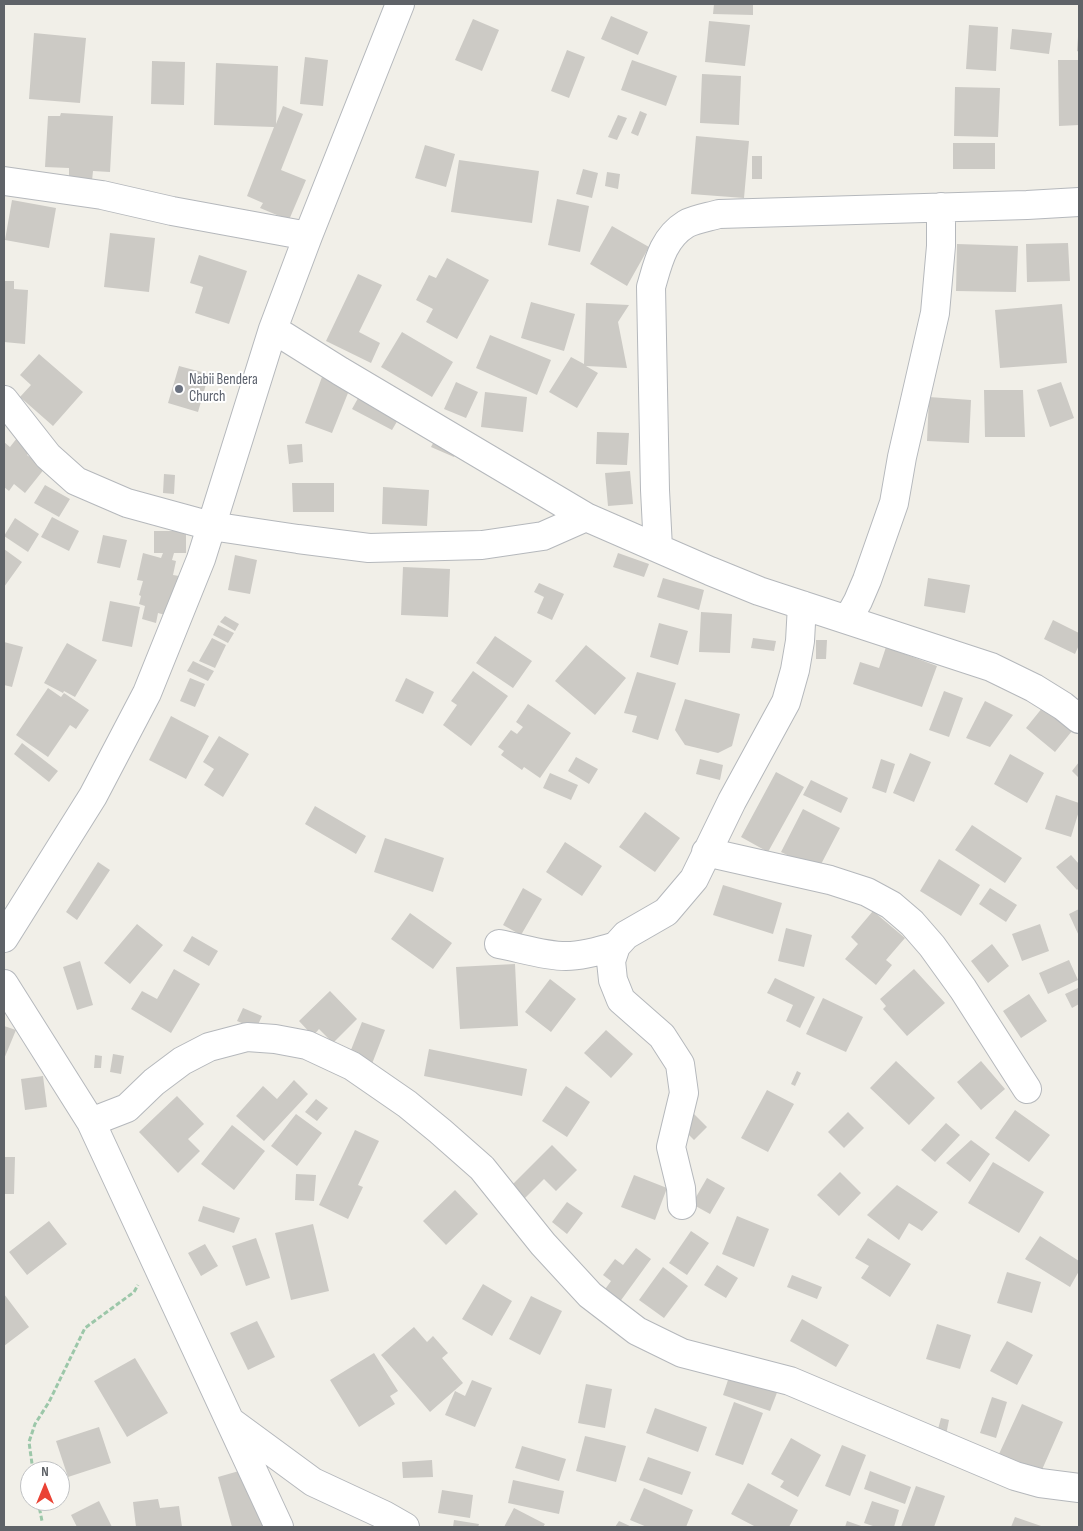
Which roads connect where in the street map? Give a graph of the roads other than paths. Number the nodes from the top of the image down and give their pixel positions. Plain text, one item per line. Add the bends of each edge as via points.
1 (400, 4) edge
2 (4, 181) edge
3 (1079, 202) edge
4 (940, 207) junction
5 (308, 236) junction
6 (273, 329) junction
7 (4, 400) edge
8 (586, 517) junction
9 (211, 526) junction
10 (658, 548) junction
11 (802, 606) junction
12 (848, 619) junction
13 (1079, 719) edge
14 (706, 852) junction
15 (4, 938) edge
16 (499, 944) dead end
17 (616, 946) junction
18 (4, 984) edge
19 (1027, 1089) dead end
20 (91, 1122) junction
21 (682, 1205) dead end
22 (229, 1420) junction
23 (1079, 1488) edge
24 (279, 1527) edge
25 (405, 1527) edge

1 - 5 street
2 - 5 street via 102,194 172,211
3 - 4 street
4 - 10 street via 719,214 686,224 668,240 651,287
4 - 12 street via 935,313 894,504 867,580
5 - 6 street
6 - 8 street
6 - 9 street
7 - 9 street via 48,456 76,481 127,504
8 - 9 street via 543,536 473,546 369,548
8 - 10 street
9 - 15 street via 202,559 147,693 93,796
10 - 11 street
11 - 12 street
11 - 14 street via 800,641 786,702
12 - 13 street via 991,667 1034,688
14 - 17 street via 694,879 672,906 626,935
14 - 19 street via 830,880 867,892 891,905 932,946
16 - 17 street via 566,956
17 - 21 street via 610,961 621,1000 662,1036 680,1064 684,1093 672,1147
18 - 20 street
20 - 22 street
20 - 23 street via 127,1108 182,1061 210,1046 247,1037 307,1045 368,1076 440,1131 482,1168 543,1244 590,1295 637,1331 682,1353 790,1381 1015,1476
22 - 24 street
22 - 25 street via 313,1482

